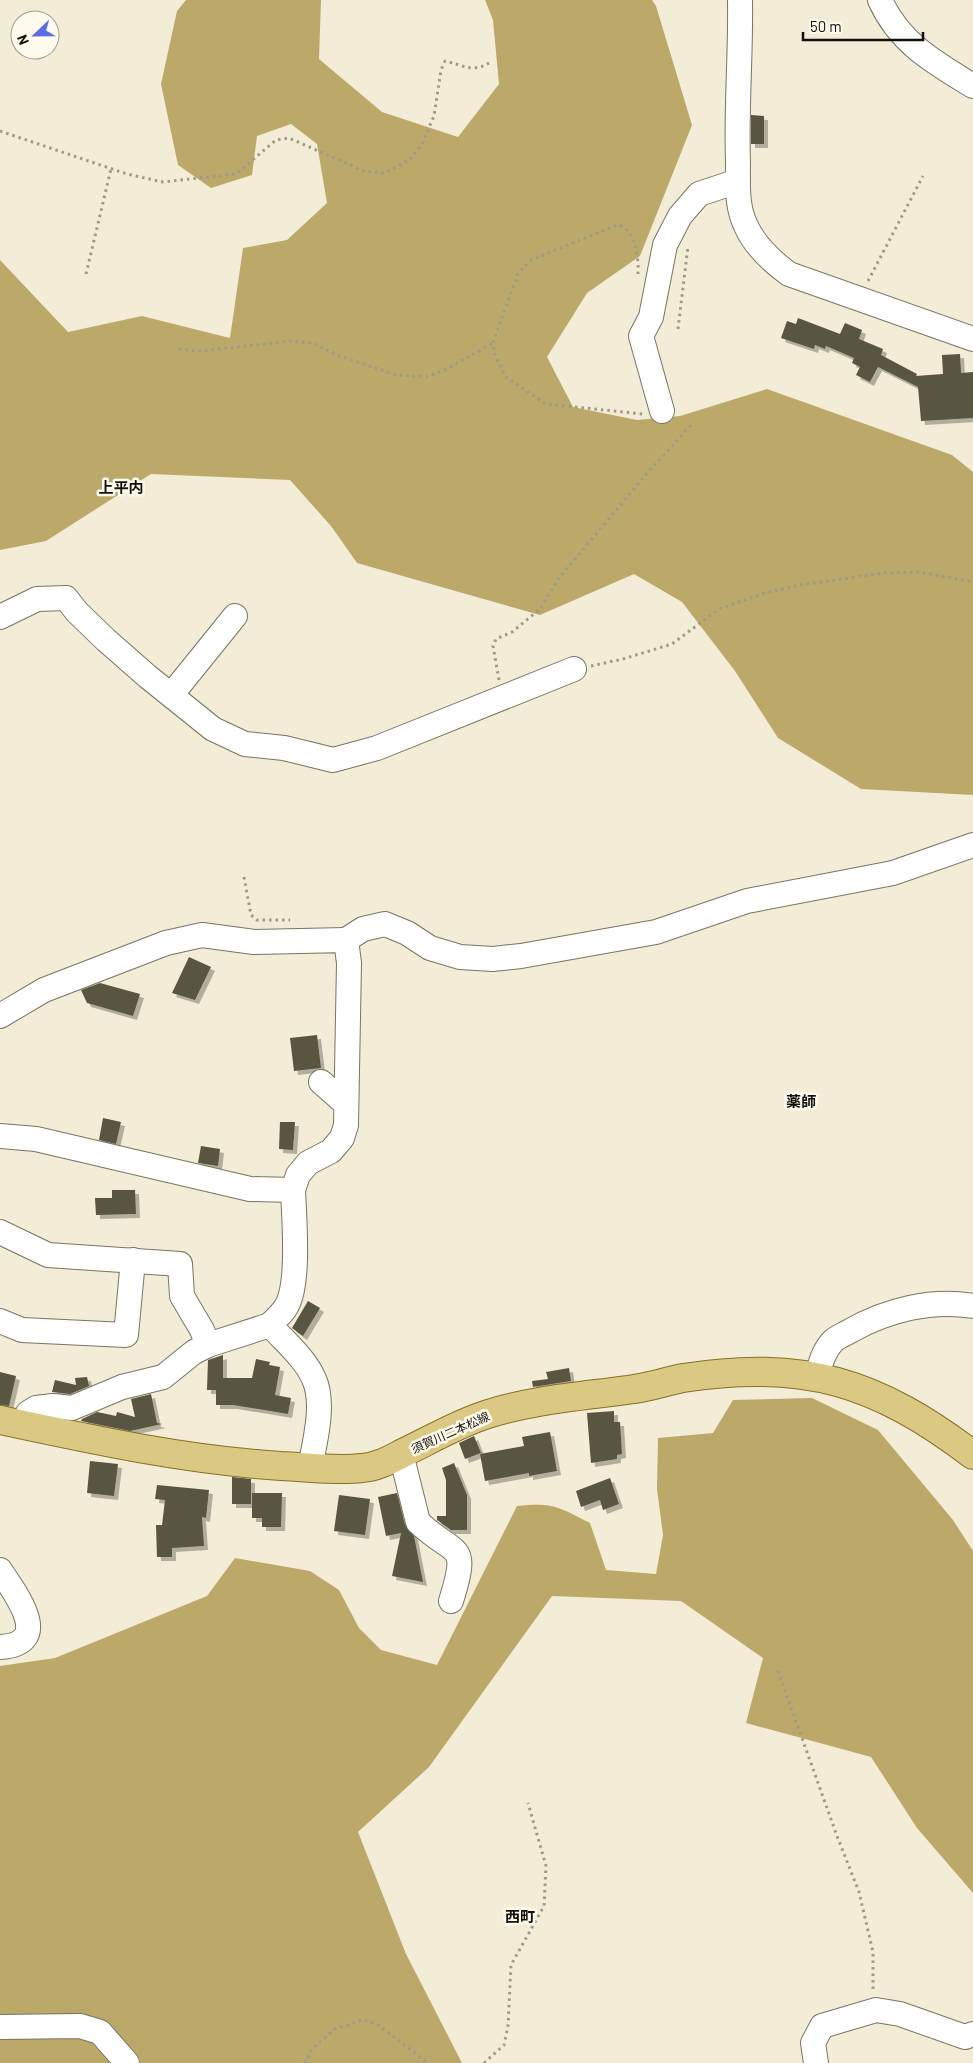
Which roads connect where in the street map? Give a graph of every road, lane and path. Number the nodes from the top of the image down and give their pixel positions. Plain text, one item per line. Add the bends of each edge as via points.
1 (740, 0) edge
2 (880, 0) edge
3 (489, 63) dead end
4 (973, 86) edge
5 (0, 132) edge
6 (111, 168) junction
7 (923, 176) dead end
8 (738, 181) junction
9 (688, 243) dead end
10 (86, 274) dead end
11 (638, 282) dead end
12 (858, 299) junction
13 (678, 329) dead end
14 (973, 339) edge
15 (493, 343) junction
16 (179, 349) dead end
17 (662, 411) joint
18 (693, 423) dead end
19 (973, 582) edge
20 (235, 616) dead end
21 (0, 617) edge
22 (574, 669) joint
23 (172, 694) junction
24 (502, 696) junction
25 (973, 845) edge
26 (244, 877) dead end
27 (294, 920) dead end
28 (346, 940) junction
29 (0, 1016) edge
30 (320, 1082) dead end
31 (346, 1104) junction
32 (0, 1136) edge
33 (294, 1190) junction
34 (0, 1232) edge
35 (133, 1260) junction
36 (973, 1306) edge
37 (0, 1321) edge
38 (270, 1325) junction
39 (208, 1345) junction
40 (817, 1376) junction
41 (11, 1422) edge
42 (401, 1454) junction
43 (973, 1455) edge
44 (310, 1467) junction
45 (0, 1570) edge
46 (450, 1601) dead end
47 (0, 1647) edge
48 (778, 1671) dead end
49 (528, 1803) dead end
50 (876, 2010) junction
51 (0, 2027) edge
52 (973, 2034) edge
53 (127, 2063) edge
54 (304, 2063) edge
55 (428, 2063) edge
56 (484, 2063) edge
57 (816, 2063) edge

1 - 8 street
2 - 4 street via 888,18 906,40 929,59
3 - 6 path via 472,68 445,61 434,116 421,146 409,160 384,173 364,171 289,138 276,140 236,174 163,182
5 - 6 path
6 - 10 path
7 - 12 path
8 - 12 street via 739,208 746,226 776,265 789,274
8 - 17 street via 699,194 680,216 665,245 651,317 641,336
9 - 13 path
11 - 15 path via 638,264 630,233 624,226 617,225 531,260 518,273
12 - 14 street
15 - 16 path via 443,371 425,377 396,375 312,343 292,341 200,352
15 - 17 path via 506,377 546,404 655,416
18 - 24 path via 559,578 540,609 512,632 496,639 493,646
19 - 22 path via 920,572 884,573 800,585 719,608 672,644
20 - 23 street
21 - 23 street via 38,599 66,598 106,640
22 - 24 street
23 - 24 street via 213,729 245,744 284,748 333,760 377,748
25 - 28 street via 893,873 747,901 656,932 521,956 493,959 460,957 430,948 407,932 384,924 363,929
26 - 27 path via 251,915 257,920
28 - 29 street via 254,942 202,935 166,943 44,990
28 - 31 street via 349,963
30 - 31 street
31 - 33 street via 342,1138 331,1151 308,1163 298,1175
32 - 33 street via 36,1139 250,1189
33 - 38 street via 291,1293 286,1307
34 - 35 street via 48,1255
35 - 37 street via 126,1334 22,1330
35 - 39 street via 180,1264 182,1296
36 - 40 street via 915,1306 860,1326 833,1340 822,1358
38 - 39 street
38 - 44 street via 307,1366 315,1380 318,1421
39 - 41 street via 162,1377 122,1387 72,1408 36,1408
40 - 42 main road, 須賀川二本松線 via 783,1372 682,1378 651,1387 521,1405 467,1422
40 - 43 main road, 須賀川二本松線 via 883,1397 916,1414
41 - 44 main road, 須賀川二本松線 via 135,1449 203,1459
42 - 44 main road, 須賀川二本松線 via 366,1468
42 - 46 street via 418,1522 456,1550 460,1559
45 - 47 street via 24,1606 28,1632 23,1639
48 - 50 path via 859,1892 873,1952 872,1986
49 - 56 path via 546,1866 544,1906 511,1965 504,2045
50 - 52 street via 900,2014 965,2037
50 - 57 street via 822,2026 813,2043
51 - 53 street via 80,2026 100,2032
54 - 55 path via 313,2048 335,2029 362,2020 377,2024

